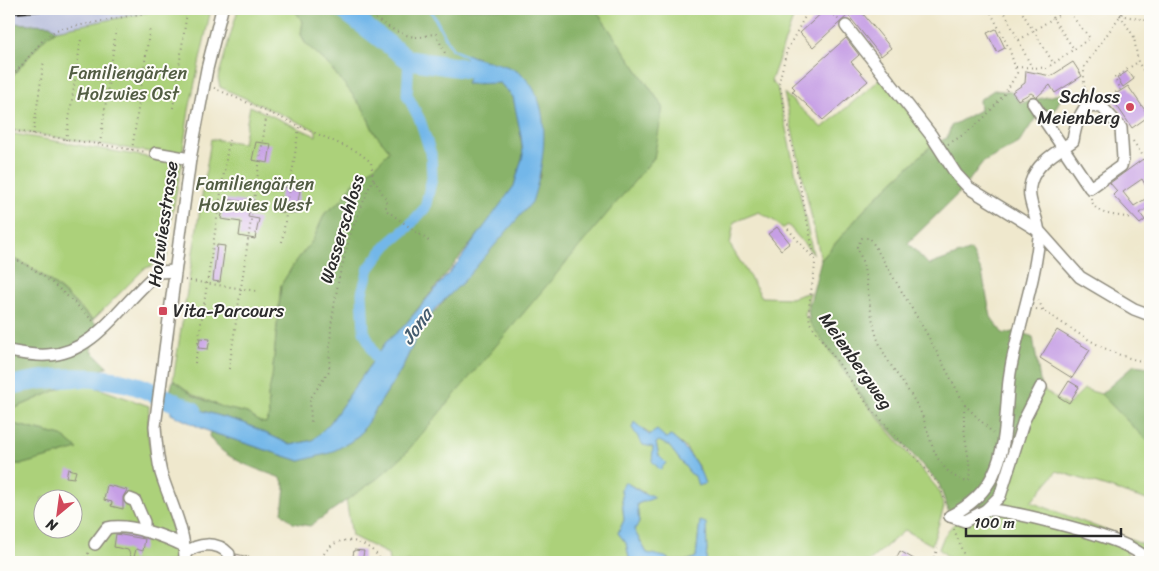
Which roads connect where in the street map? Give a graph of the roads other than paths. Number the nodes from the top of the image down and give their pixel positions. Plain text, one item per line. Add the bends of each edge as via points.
1 (222, 9) edge
2 (846, 26) road end
3 (1032, 103) dead end
4 (1063, 148) junction
5 (156, 153) road end
6 (190, 158) junction
7 (1039, 231) junction
8 (179, 276) junction
9 (1150, 315) edge
10 (9, 351) edge
11 (1041, 388) dead end
12 (130, 500) dead end
13 (986, 510) junction
14 (144, 531) junction
15 (95, 544) dead end
16 (185, 554) edge
17 (229, 562) edge
18 (1148, 562) edge

1 - 6 street, Holzwiesstrasse
2 - 7 street via 905,100 956,174 970,188
3 - 4 street
4 - 4 street via 1073,141 1074,128 1086,106 1098,107 1121,128 1121,166 1090,188
4 - 7 street via 1036,170 1030,183 1029,196
5 - 6 street
6 - 8 street, Holzwiesstrasse
7 - 9 street via 1080,277
7 - 13 street via 1035,265 1010,370 1002,453 984,488 950,516 965,521
8 - 10 street via 163,271 157,274 79,346 60,354 32,355
8 - 16 street, Holzwiesstrasse via 155,426 157,453 175,507
11 - 13 street via 1024,420 1000,496
12 - 14 street via 135,501 141,513
13 - 18 street via 1008,512 1118,542
14 - 15 street via 114,526 107,528
14 - 16 street
16 - 17 street via 200,544 212,545 224,549 229,554

